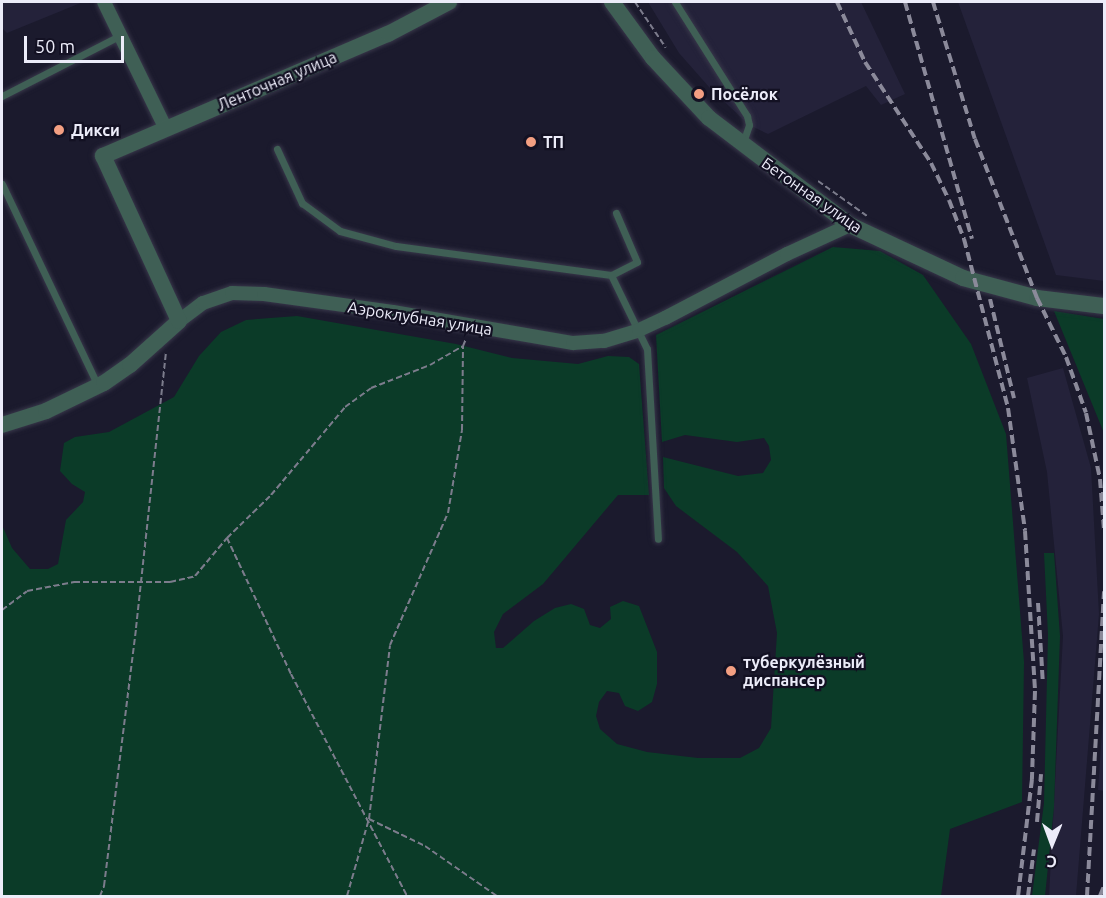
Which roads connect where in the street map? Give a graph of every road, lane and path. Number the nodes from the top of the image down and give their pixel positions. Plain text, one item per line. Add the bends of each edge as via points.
1 (104, 2) edge
2 (449, 2) edge
3 (612, 2) edge
4 (635, 2) edge
5 (675, 2) edge
6 (121, 35) junction
7 (669, 53) dead end
8 (2, 96) edge
9 (166, 129) junction
10 (742, 144) junction
11 (276, 149) dead end
12 (812, 176) dead end
13 (2, 184) edge
14 (616, 213) dead end
15 (876, 222) dead end
16 (850, 225) junction
17 (611, 275) junction
18 (1104, 306) edge
19 (174, 325) junction
20 (473, 326) junction
21 (639, 330) junction
22 (463, 346) junction
23 (98, 386) junction
24 (2, 425) edge
25 (227, 538) junction
26 (658, 539) dead end
27 (141, 583) junction
28 (2, 610) edge
29 (369, 819) junction
30 (100, 897) edge
31 (347, 897) edge
32 (407, 897) edge
33 (497, 897) edge

1 - 6 street
2 - 9 street, Ленточная улица via 388,34
3 - 10 street, Бетонная улица via 681,90
4 - 7 path
5 - 10 lane via 747,116 748,133
6 - 8 lane
6 - 9 street
9 - 19 street, Ленточная улица via 103,156
10 - 16 street, Бетонная улица
11 - 17 lane via 302,203 340,231 396,246
12 - 15 path
13 - 23 lane
14 - 17 lane via 637,262
16 - 18 street, Бетонная улица via 963,278 1037,298
16 - 21 street, Аэроклубная улица
17 - 21 lane
19 - 20 street, Аэроклубная улица via 204,303 232,293 264,294
19 - 23 street, Аэроклубная улица via 118,374
19 - 27 path
20 - 21 street, Аэроклубная улица via 573,343 604,341
20 - 22 path
21 - 26 lane via 647,349
22 - 25 path via 371,388 345,407 271,495
22 - 29 path via 462,430 448,513 390,645
23 - 24 street, Аэроклубная улица via 45,411
25 - 27 path via 195,576
25 - 29 path via 291,674
27 - 28 path via 74,582 27,591
27 - 30 path
29 - 31 path
29 - 32 path
29 - 33 path via 425,846

